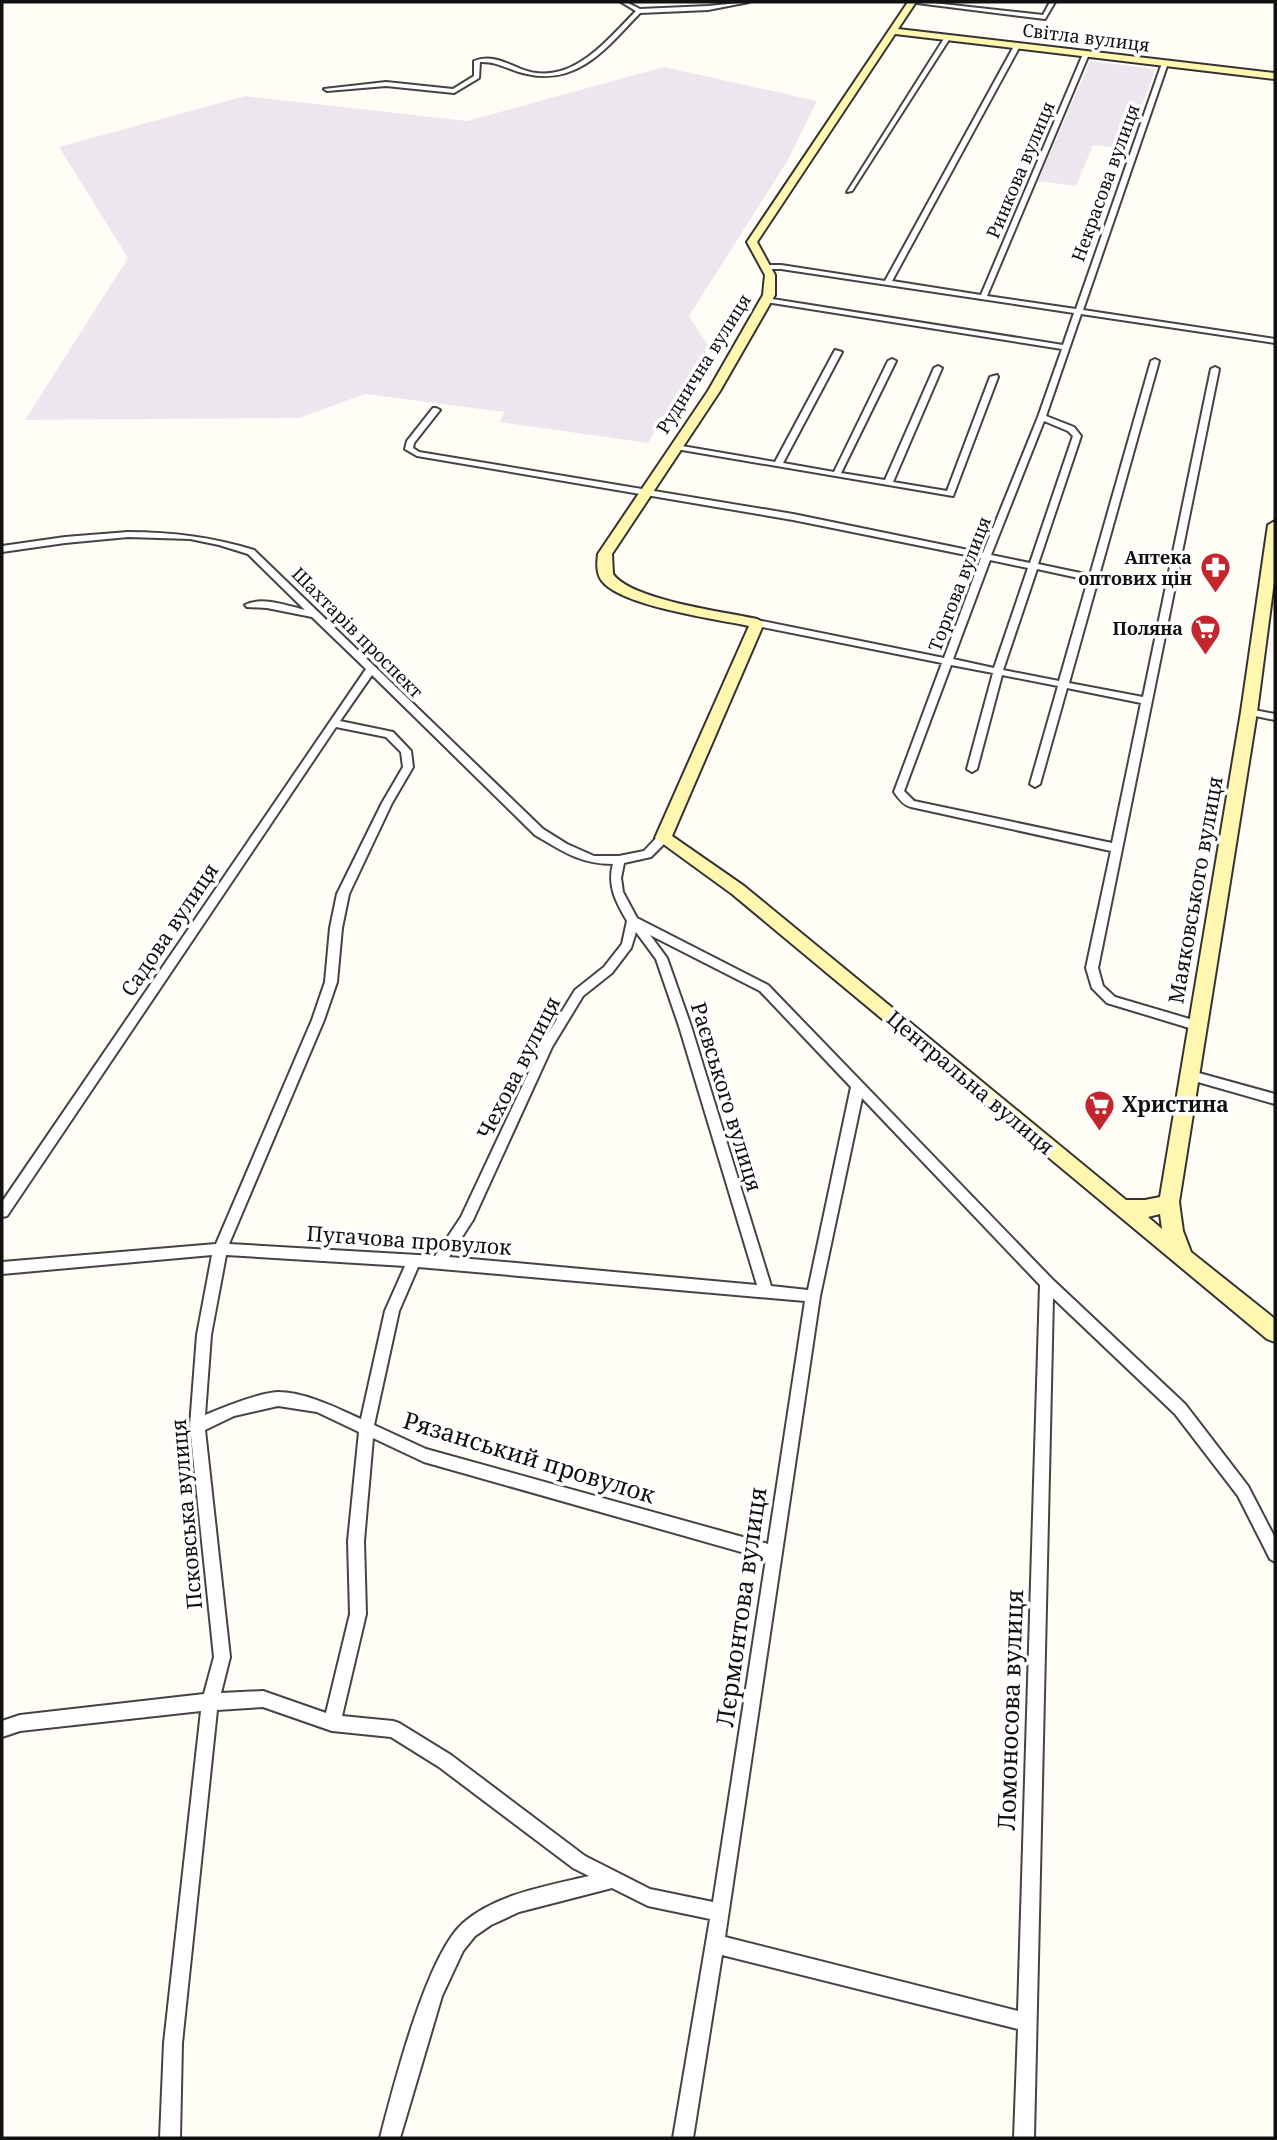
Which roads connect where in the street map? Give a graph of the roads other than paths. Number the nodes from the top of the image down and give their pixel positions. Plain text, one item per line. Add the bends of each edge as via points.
1 (623, 2) edge
2 (673, 2) edge
3 (746, 2) edge
4 (901, 2) edge
5 (912, 2) edge
6 (1052, 2) edge
7 (639, 10) junction
8 (652, 10) junction
9 (893, 31) junction
10 (947, 38) junction
11 (1017, 46) junction
12 (1086, 54) junction
13 (1165, 63) junction
14 (1275, 76) edge
15 (327, 89) dead end
16 (849, 191) dead end
17 (765, 267) junction
18 (887, 284) junction
19 (767, 298) junction
20 (983, 298) junction
21 (1076, 313) junction
22 (1275, 341) edge
23 (1065, 347) junction
24 (838, 352) dead end
25 (892, 361) dead end
26 (1155, 361) dead end
27 (937, 368) dead end
28 (1215, 369) dead end
29 (994, 377) dead end
30 (1051, 387) joint
31 (436, 410) dead end
32 (1042, 417) junction
33 (676, 447) junction
34 (778, 464) junction
35 (836, 475) junction
36 (888, 484) junction
37 (645, 491) junction
38 (1275, 525) edge
39 (2, 549) edge
40 (987, 555) junction
41 (1035, 566) junction
42 (1092, 578) junction
43 (250, 605) dead end
44 (317, 615) junction
45 (757, 623) junction
46 (947, 660) junction
47 (370, 670) junction
48 (998, 671) junction
49 (1062, 684) junction
50 (1145, 701) junction
51 (1249, 712) junction
52 (1275, 717) edge
53 (333, 723) junction
54 (972, 769) dead end
55 (1035, 784) dead end
56 (899, 792) joint
57 (663, 838) junction
58 (1116, 848) junction
59 (646, 854) joint
60 (619, 860) junction
61 (633, 921) junction
62 (1196, 1025) junction
63 (1188, 1075) junction
64 (858, 1085) junction
65 (1275, 1099) edge
66 (1169, 1202) junction
67 (1121, 1208) junction
68 (2, 1212) edge
69 (220, 1249) junction
70 (1184, 1260) junction
71 (414, 1261) junction
72 (438, 1262) junction
73 (2, 1268) edge
74 (1047, 1283) junction
75 (766, 1292) junction
76 (813, 1296) junction
77 (1275, 1332) edge
78 (197, 1426) junction
79 (366, 1430) junction
80 (772, 1553) junction
81 (1275, 1554) edge
82 (210, 1702) junction
83 (331, 1723) junction
84 (2, 1729) edge
85 (613, 1880) junction
86 (720, 1912) junction
87 (715, 1944) junction
88 (1027, 2022) junction
89 (170, 2138) edge
90 (390, 2138) edge
91 (683, 2138) edge
92 (1024, 2138) edge

1 - 7 street
2 - 8 street
3 - 8 street
4 - 19 main road via 741,240
5 - 6 street via 1045,17
5 - 9 main road, Руднична вулиця
7 - 8 street
7 - 15 street via 573,72 534,75 484,60 477,61 477,77 454,91 386,84
9 - 10 main road, Світла вулиця
9 - 17 main road, Руднична вулиця via 752,242
10 - 11 main road, Світла вулиця
10 - 16 street
11 - 12 main road, Світла вулиця
11 - 18 street
12 - 13 main road, Світла вулиця
12 - 20 street, Ринкова вулиця
13 - 14 main road, Світла вулиця
13 - 21 street, Некрасова вулиця
17 - 18 street
17 - 19 main road, Руднична вулиця
18 - 20 street
19 - 23 street
19 - 33 main road, Руднична вулиця
20 - 21 street
21 - 22 street
21 - 23 street, Некрасова вулиця
23 - 30 street, Некрасова вулиця
24 - 34 street
25 - 35 street
26 - 42 street
27 - 36 street
28 - 50 street
29 - 36 street via 950,494
30 - 32 street, Торгова вулиця
31 - 37 street via 411,443 409,449 417,454
32 - 40 street, Торгова вулиця
32 - 41 street via 1077,436
33 - 34 street
33 - 37 main road, Руднична вулиця
34 - 35 street
35 - 36 street
37 - 40 street
37 - 45 main road, Руднична вулиця via 605,554 603,568 609,580 648,599
38 - 51 main road, Маяковського вулиця
39 - 44 street, Шахтарів проспект via 121,534 209,538 251,552
40 - 41 street
40 - 46 street, Торгова вулиця
41 - 42 street
41 - 48 street
42 - 49 street
43 - 44 street
44 - 47 street, Шахтарів проспект
45 - 46 street, Руднична вулиця
45 - 57 main road
46 - 48 street, Руднична вулиця
46 - 56 street, Торгова вулиця
47 - 53 street, Садова вулиця
47 - 60 street, Шахтарів проспект via 539,832 593,860
48 - 49 street, Руднична вулиця
48 - 54 street
49 - 50 street, Руднична вулиця
49 - 55 street
50 - 58 street
51 - 52 street
51 - 62 main road, Маяковського вулиця
53 - 68 street, Садова вулиця
53 - 69 street, Псковська вулиця via 389,734 406,751 408,767 343,894 331,982 318,1020
56 - 58 street via 911,804
57 - 59 street
57 - 67 main road, Центральна вулиця via 738,890
58 - 62 street via 1092,968 1098,988 1111,1000
59 - 60 street, Шахтарів проспект
60 - 61 street via 614,877 618,896
61 - 64 street via 764,988
61 - 72 street, Чехова вулиця via 627,945 608,970 579,993 547,1045 466,1220
61 - 75 street, Раєвського вулиця via 661,958
62 - 63 main road, Маяковського вулиця
63 - 65 street
63 - 66 main road, Маяковського вулиця
64 - 74 street
64 - 76 street, Лєрмонтова вулиця
66 - 67 main road via 1156,1209
66 - 70 main road, Маяковського вулиця via 1172,1231
67 - 70 main road, Центральна вулиця
69 - 71 street, Пугачова провулок
69 - 73 street, Пугачова провулок
69 - 78 street, Псковська вулиця via 204,1335
70 - 77 main road, Центральна вулиця
71 - 72 street, Пугачова провулок
71 - 79 street via 392,1311
72 - 75 street, Пугачова провулок
74 - 81 street via 1180,1409 1243,1491
74 - 88 street, Ломоносова вулиця
75 - 76 street, Пугачова провулок
76 - 80 street, Лєрмонтова вулиця
78 - 79 street, Рязанський провулок via 232,1410 278,1398 318,1406
78 - 82 street, Псковська вулиця via 222,1657
79 - 80 street, Рязанський провулок via 424,1455
79 - 83 street via 355,1541 358,1615
80 - 86 street, Лєрмонтова вулиця
82 - 83 street via 263,1699
82 - 84 street via 20,1723
82 - 89 street, Псковська вулиця via 173,2043
83 - 85 street via 393,1729 445,1761 579,1862
85 - 86 street via 648,1898
85 - 90 street via 515,1904 467,1931 439,1976
86 - 87 street, Лєрмонтова вулиця
87 - 88 street
87 - 91 street, Лєрмонтова вулиця
88 - 92 street, Ломоносова вулиця

